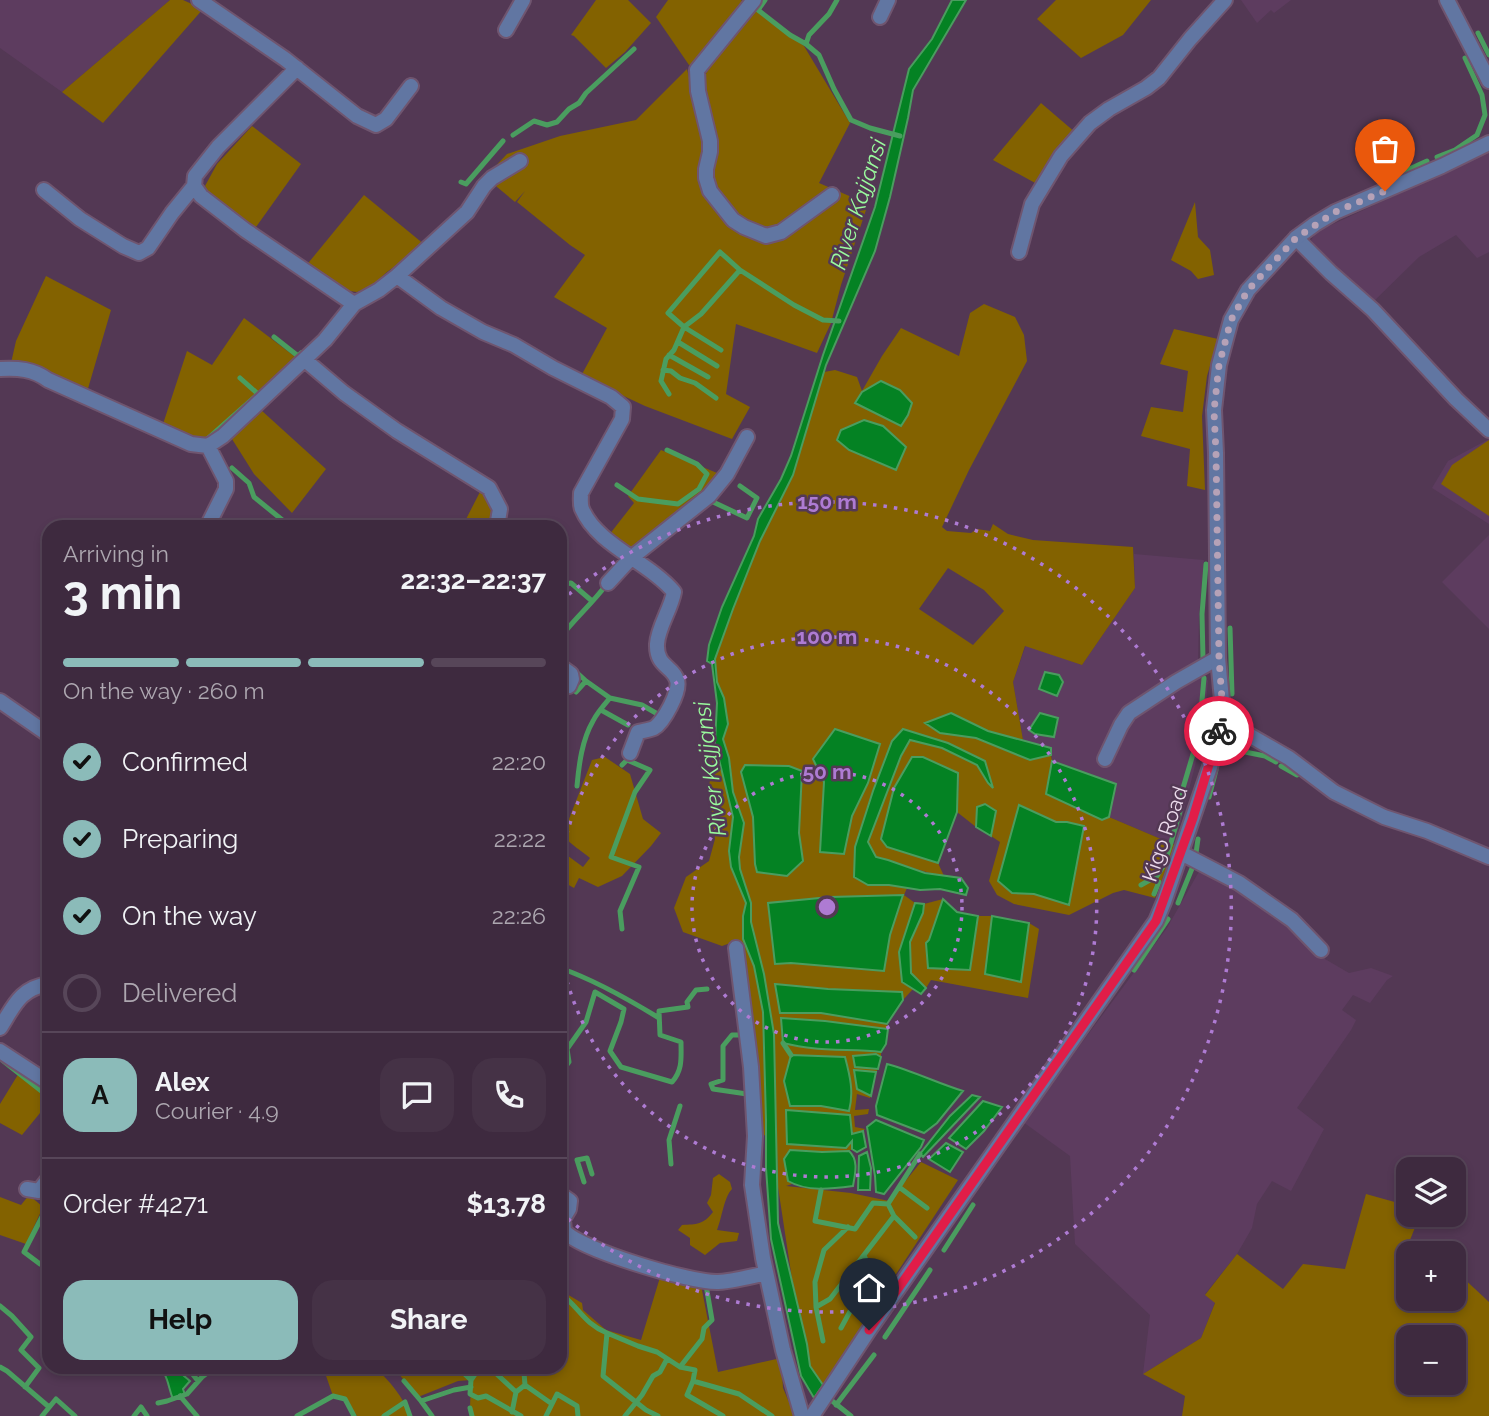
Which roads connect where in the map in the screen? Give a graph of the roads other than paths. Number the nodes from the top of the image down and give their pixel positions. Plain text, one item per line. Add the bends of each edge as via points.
1 (198, 0) edge
2 (523, 0) edge
3 (754, 0) edge
4 (888, 0) edge
5 (1225, 0) edge
6 (1447, 0) edge
7 (880, 17) dead end
8 (506, 30) dead end
9 (297, 68) junction
10 (1489, 81) edge
11 (411, 86) dead end
12 (1489, 142) edge
13 (520, 161) dead end
14 (194, 186) junction
15 (44, 190) dead end
16 (832, 195) dead end
17 (1296, 238) junction
18 (1019, 252) dead end
19 (397, 276) junction
20 (354, 304) junction
21 (306, 359) junction
22 (0, 369) edge
23 (1489, 430) edge
24 (747, 437) dead end
25 (208, 446) junction
26 (210, 520) edge
27 (498, 520) edge
28 (631, 558) junction
29 (608, 583) dead end
30 (1219, 658) junction
31 (567, 671) edge
32 (569, 686) dead end
33 (0, 701) edge
34 (1222, 722) junction
35 (42, 729) edge
36 (630, 753) dead end
37 (1105, 760) dead end
38 (1181, 853) junction
39 (1489, 858) edge
40 (736, 948) dead end
41 (1321, 950) dead end
42 (42, 985) edge
43 (0, 1028) edge
44 (0, 1051) edge
45 (42, 1078) edge
46 (42, 1187) edge
47 (27, 1189) dead end
48 (567, 1235) edge
49 (766, 1273) junction
50 (814, 1412) edge
51 (802, 1416) edge

1 - 9 street
2 - 8 street
3 - 16 street via 697,70 710,141 706,169 710,191 733,220 766,236 780,233
4 - 7 street
5 - 18 street via 1159,78 1090,123 1061,156 1032,204
6 - 10 street
9 - 11 street via 357,116 376,125
9 - 14 street via 218,147 195,176
12 - 17 street, Kigo Road via 1335,212
13 - 19 street via 492,178 467,212
14 - 15 street via 148,248 139,253 80,219
14 - 20 street via 245,230
17 - 23 street
17 - 30 street, Kigo Road via 1248,290 1231,320 1219,365 1214,411
19 - 20 street
19 - 28 street via 441,308 623,407 622,419 581,493 580,506 593,527
20 - 21 street
21 - 25 street
21 - 27 street via 397,431 489,488 499,509
22 - 25 street via 31,370 191,444
24 - 28 street via 709,496
25 - 26 street via 226,481
28 - 29 street
28 - 36 street via 674,592 657,640 657,654 678,683 663,717 655,727 638,732
30 - 34 street, Kigo Road
30 - 37 street via 1129,713
31 - 32 street via 572,679
33 - 35 street
34 - 38 street, Kigo Road
34 - 39 street via 1289,758 1334,792
38 - 41 street via 1239,883 1292,920
38 - 50 street, Kigo Road via 1156,921
40 - 49 street via 751,1067 752,1185
42 - 43 street via 22,995
44 - 45 street
46 - 47 street
48 - 49 street via 601,1252 716,1282
49 - 51 street

